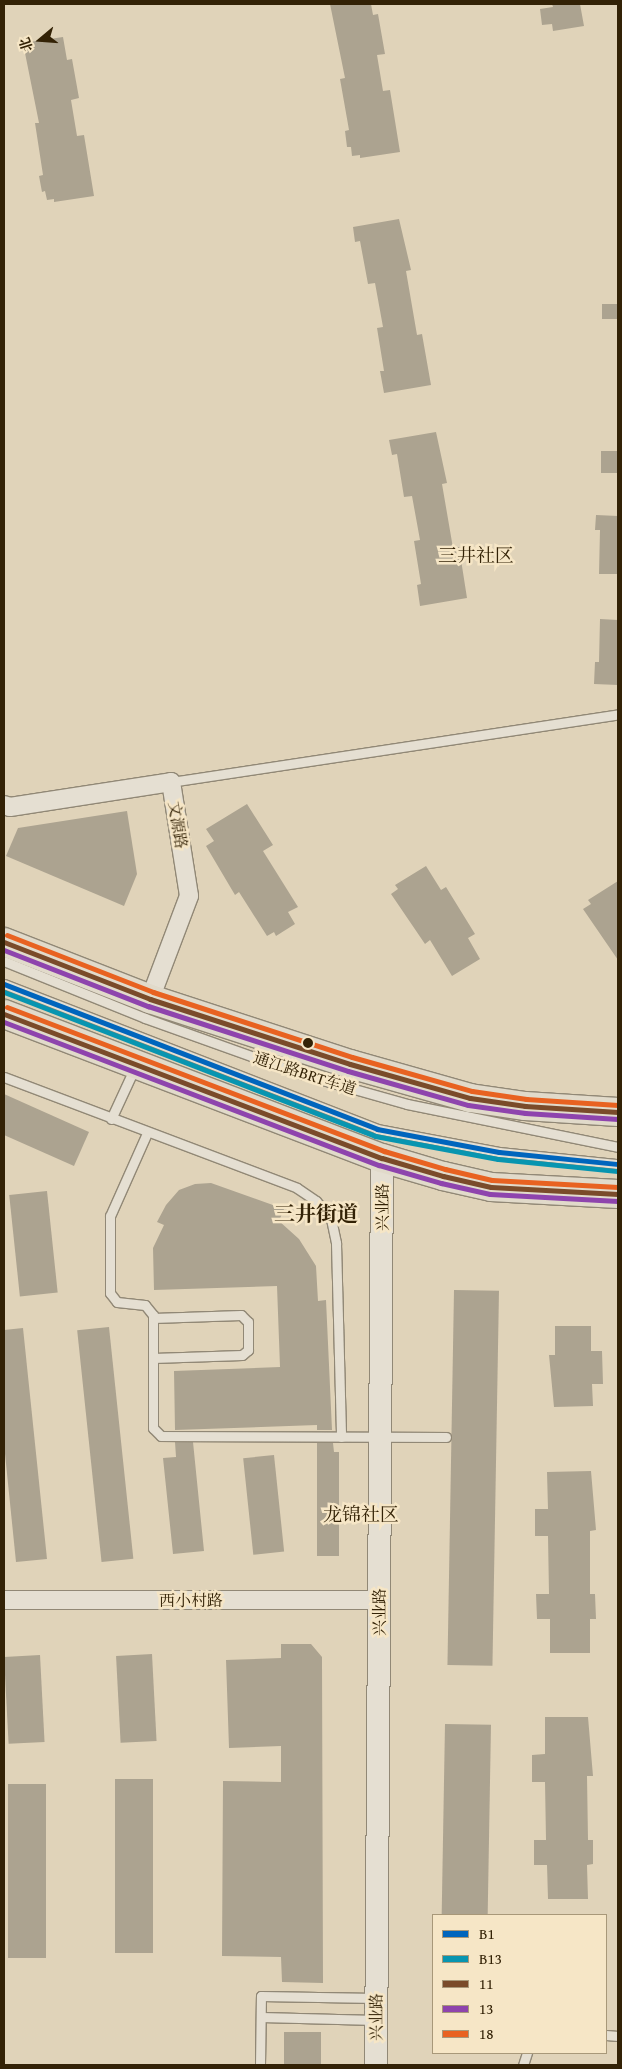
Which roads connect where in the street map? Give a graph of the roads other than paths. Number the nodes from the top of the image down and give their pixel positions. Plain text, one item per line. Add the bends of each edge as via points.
1 (618, 714) edge
2 (171, 782) junction
3 (4, 805) edge
4 (4, 942) edge
5 (4, 961) edge
6 (4, 984) edge
7 (150, 1000) junction
8 (4, 1014) edge
9 (135, 1066) junction
10 (4, 1077) edge
11 (618, 1112) edge
12 (111, 1119) junction
13 (146, 1133) junction
14 (618, 1147) edge
15 (382, 1158) junction
16 (618, 1164) edge
17 (614, 1195) edge
18 (153, 1318) junction
19 (153, 1358) junction
20 (341, 1437) junction
21 (380, 1437) junction
22 (446, 1437) dead end
23 (4, 1600) edge
24 (379, 1600) junction
25 (376, 1998) junction
26 (261, 2017) junction
27 (376, 2020) junction
28 (260, 2065) edge
29 (376, 2065) edge

1 - 2 lane
2 - 3 street, 文源路 via 10,807
2 - 7 street, 文源路 via 189,896
4 - 7 main road
5 - 14 lane, 通江路BRT车道 via 145,1018 301,1074 407,1104
6 - 16 lane, 通江路BRT车道 via 377,1129 500,1152
7 - 11 main road via 350,1064 470,1098 525,1106
8 - 9 main road
9 - 12 lane
9 - 15 main road
10 - 12 lane
12 - 13 lane
13 - 18 lane via 110,1216 110,1293 117,1302 145,1305
13 - 20 lane via 297,1188 316,1201 331,1219 336,1243
15 - 17 main road via 491,1187
15 - 21 street, 兴业路
18 - 19 lane
18 - 19 lane via 241,1315 248,1322 248,1350 242,1355
19 - 20 lane via 153,1428 161,1436
20 - 21 lane
21 - 22 lane
21 - 24 street, 兴业路
23 - 24 street, 西小村路
24 - 25 street, 兴业路
25 - 26 lane via 261,1996
25 - 27 street, 兴业路
26 - 27 lane
26 - 28 lane
27 - 29 street, 兴业路

